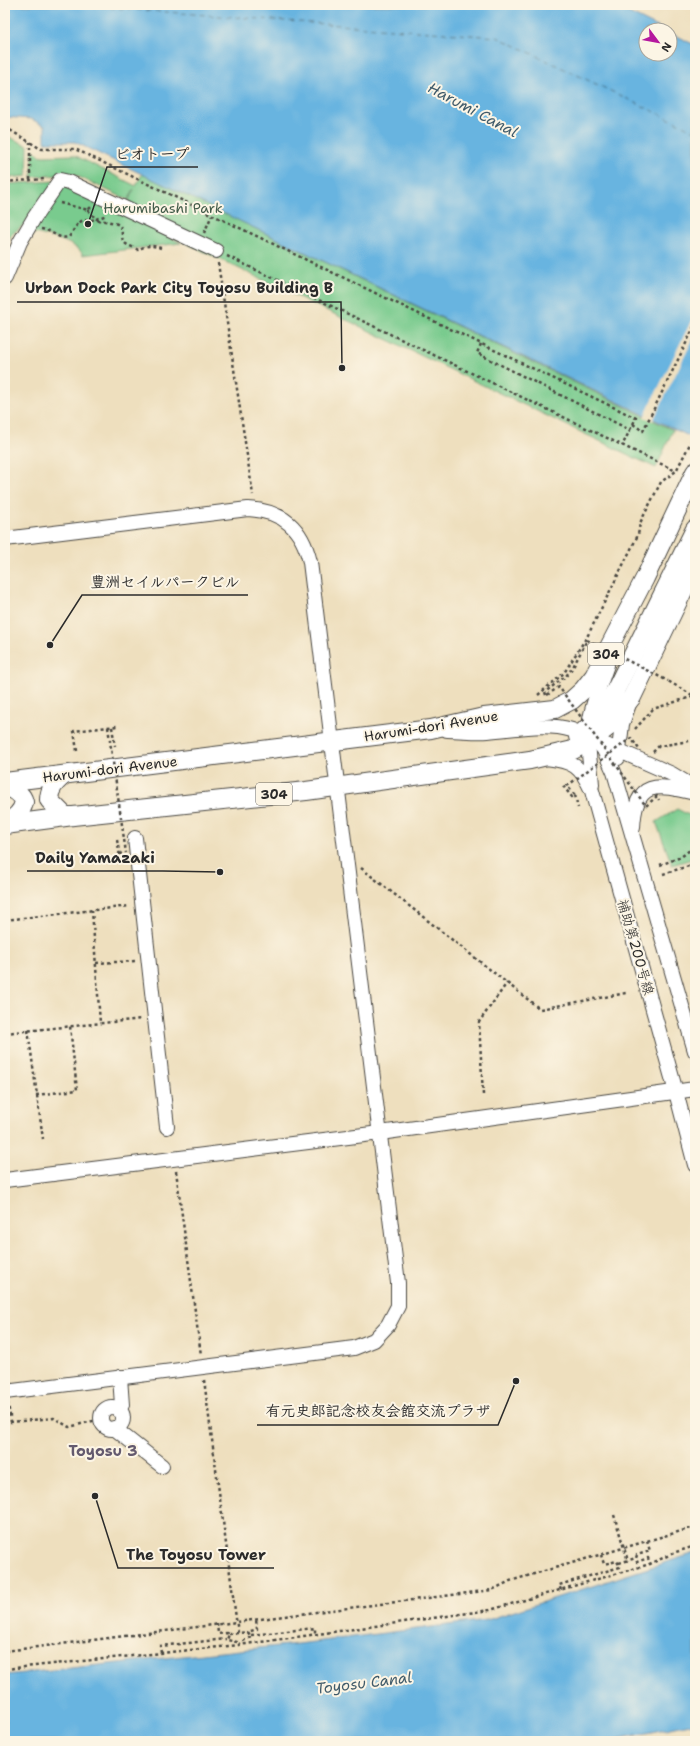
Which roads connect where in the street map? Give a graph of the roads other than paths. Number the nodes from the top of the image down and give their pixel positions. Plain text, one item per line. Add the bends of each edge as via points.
1 (216, 251) road end
2 (5, 278) edge
3 (695, 472) edge
4 (695, 529) edge
5 (5, 540) edge
6 (695, 566) edge
7 (622, 624) junction
8 (632, 697) junction
9 (431, 729) junction
10 (590, 737) junction
11 (332, 742) junction
12 (614, 752) junction
13 (543, 758) junction
14 (64, 774) junction
15 (5, 782) edge
16 (617, 785) junction
17 (5, 786) edge
18 (337, 787) junction
19 (695, 788) edge
20 (592, 791) junction
21 (695, 794) edge
22 (73, 816) junction
23 (5, 824) edge
24 (135, 838) dead end
25 (633, 838) junction
26 (695, 1051) edge
27 (695, 1089) edge
28 (676, 1092) junction
29 (167, 1127) dead end
30 (380, 1133) junction
31 (695, 1165) edge
32 (5, 1180) edge
33 (120, 1377) junction
34 (7, 1391) edge
35 (118, 1410) junction
36 (114, 1428) junction
37 (162, 1466) dead end

1 - 2 street via 60,180 25,232
3 - 7 main road, Harumi-dori Avenue / 304
4 - 10 main road, 304
5 - 11 street via 248,509 266,511 286,521 299,535 310,562
6 - 8 main road, 304
7 - 9 main road, Harumi-dori Avenue / 304 via 589,683 564,705 484,717
7 - 10 street via 593,707
8 - 10 main road, 304 via 607,728
8 - 12 street
9 - 10 street via 486,731 561,726
9 - 11 main road, Harumi-dori Avenue / 304
10 - 12 street
10 - 13 main road, 304 via 573,750
10 - 16 street, 補助第200号線 via 608,759
10 - 20 street
11 - 14 main road, Harumi-dori Avenue / 304
11 - 18 street
12 - 16 street
12 - 19 street via 672,774
13 - 18 main road, 304
13 - 20 street, 補助第200号線 via 564,761 576,767 586,776
14 - 15 main road, Harumi-dori Avenue / 304
14 - 22 main road via 52,787 49,800 65,816
16 - 25 street, 補助第200号線
17 - 23 main road via 19,794 24,802 20,811
18 - 22 main road, 304
18 - 30 street
20 - 28 street, 補助第200号線
21 - 25 street via 666,786 652,788 644,793 636,802
22 - 23 main road, 304
24 - 29 street
25 - 26 street, 補助第200号線
27 - 28 street
28 - 30 street
28 - 31 street, 補助第200号線
30 - 32 street
30 - 33 street via 398,1283 398,1306 388,1325 374,1340 354,1348
33 - 34 street
33 - 35 street via 122,1405
35 - 36 street via 122,1418 120,1425
35 - 36 street via 112,1407 105,1409 101,1419 104,1426
36 - 37 street

